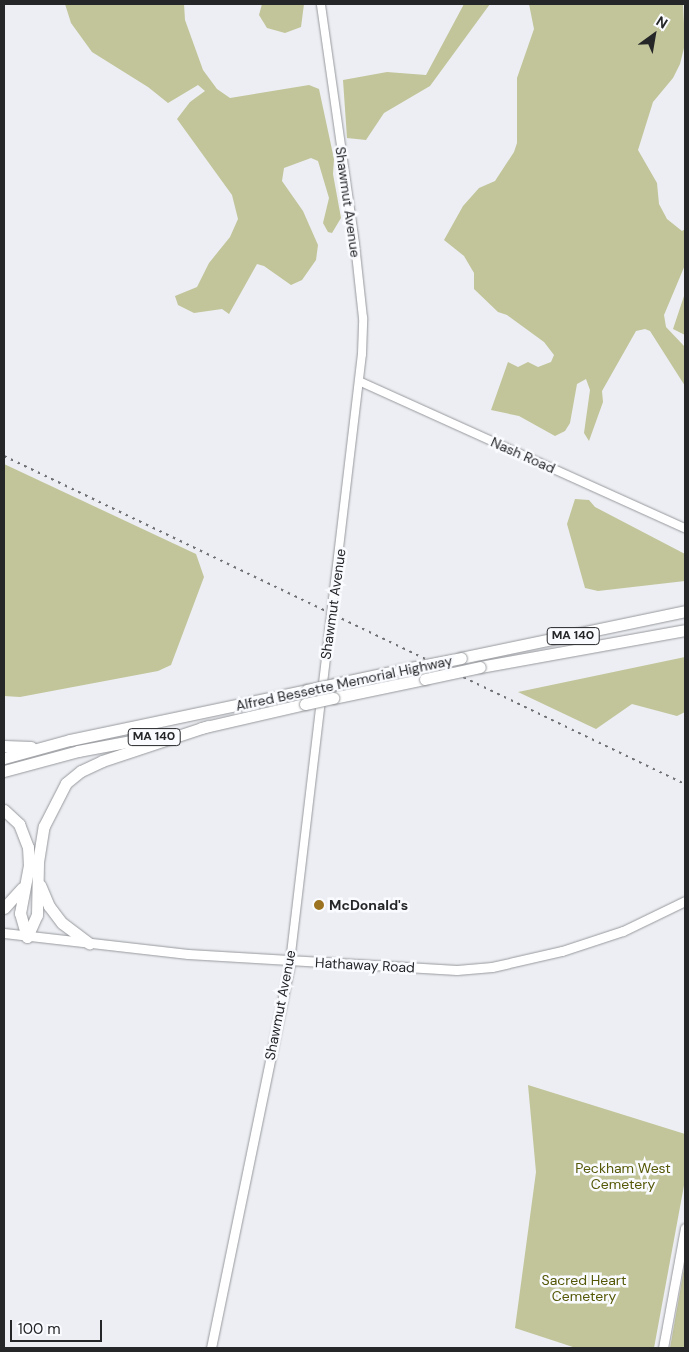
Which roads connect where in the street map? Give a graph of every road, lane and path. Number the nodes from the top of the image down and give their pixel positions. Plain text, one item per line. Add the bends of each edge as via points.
1 (321, 4) edge
2 (361, 382) junction
3 (685, 528) edge
4 (685, 611) edge
5 (685, 630) edge
6 (208, 726) junction
7 (4, 746) edge
8 (41, 747) junction
9 (4, 758) edge
10 (4, 771) edge
11 (4, 810) edge
12 (38, 871) junction
13 (25, 882) junction
14 (685, 903) edge
15 (4, 908) edge
16 (4, 933) edge
17 (27, 937) junction
18 (89, 943) junction
19 (290, 962) junction
20 (685, 1228) edge
21 (211, 1348) edge
22 (663, 1348) edge

1 - 2 street, Shawmut Avenue via 363,318
2 - 3 street, Nash Road
2 - 19 street, Shawmut Avenue
4 - 8 highway, Alfred Bessette Memorial Highway / MA 140, bridge
5 - 6 highway, Alfred Bessette Memorial Highway / MA 140, bridge via 480,667
6 - 10 highway, Alfred Bessette Memorial Highway / MA 140 via 78,751
6 - 12 highway via 109,758 76,774 62,790 47,818
7 - 8 highway
8 - 9 highway, Alfred Bessette Memorial Highway / MA 140
11 - 13 highway via 19,824 26,839 29,864
12 - 17 highway via 37,915
12 - 18 highway via 41,888 55,915 69,930
13 - 15 highway via 18,895
13 - 17 highway via 20,913
14 - 19 main road, Hathaway Road via 598,940 550,955 492,967 445,970
16 - 17 main road, Hathaway Road
17 - 18 main road, Hathaway Road
18 - 19 main road, Hathaway Road
19 - 21 main road, Shawmut Avenue
20 - 22 main road

